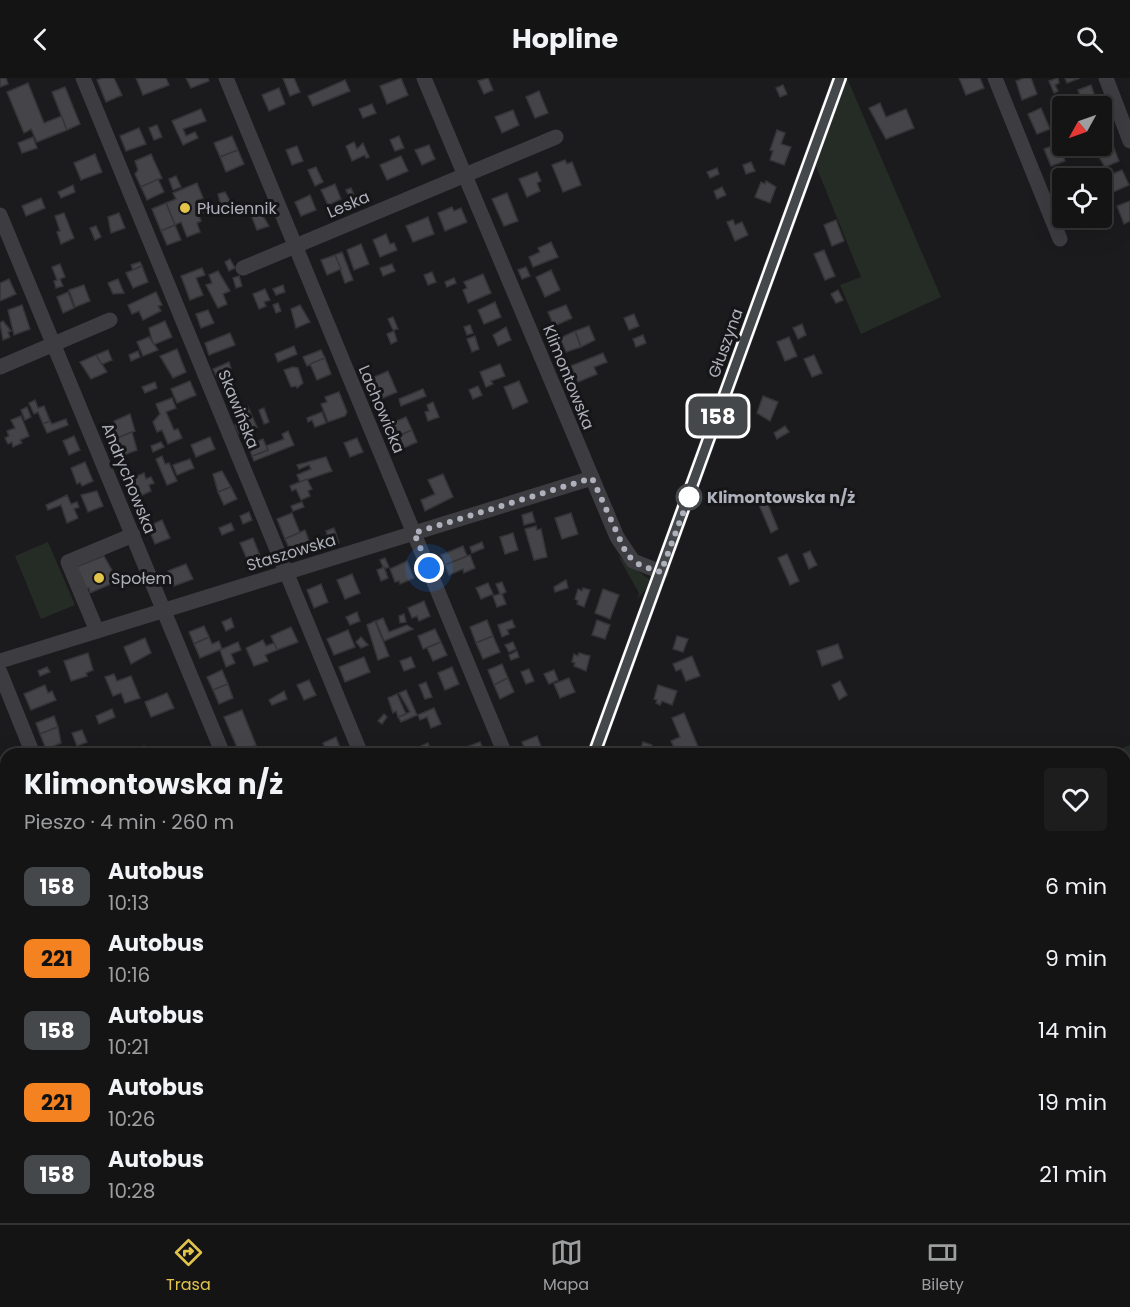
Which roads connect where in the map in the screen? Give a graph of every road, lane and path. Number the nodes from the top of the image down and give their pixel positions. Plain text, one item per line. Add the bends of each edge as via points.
1 (83, 78) edge
2 (226, 78) edge
3 (424, 78) edge
4 (840, 78) edge
5 (995, 78) edge
6 (1106, 78) edge
7 (556, 137) dead end
8 (1130, 141) edge
9 (466, 174) junction
10 (0, 216) edge
11 (1060, 239) dead end
12 (295, 246) junction
13 (243, 268) dead end
14 (110, 320) dead end
15 (54, 345) junction
16 (0, 366) edge
17 (592, 478) junction
18 (414, 533) junction
19 (133, 535) junction
20 (661, 572) junction
21 (286, 573) junction
22 (164, 610) junction
23 (97, 631) junction
24 (0, 660) edge
25 (0, 672) edge
26 (31, 748) edge
27 (221, 748) edge
28 (359, 748) edge
29 (503, 748) edge
30 (596, 748) edge

1 - 21 street, Skawińska
2 - 12 street, Lachowicka
3 - 9 street, Klimontowska
4 - 20 street, Głuszyna
5 - 11 street
6 - 8 street
7 - 9 street
9 - 12 street, Leska
9 - 17 street, Klimontowska
10 - 15 street, Andrychowska
12 - 13 street, Leska
12 - 18 street, Lachowicka
14 - 15 street
15 - 16 street
15 - 19 street, Andrychowska
17 - 18 street, Staszowska
17 - 20 street, Klimontowska via 627,555 641,566
18 - 21 street, Staszowska
18 - 29 street, Lachowicka
19 - 22 street, Andrychowska
19 - 23 street via 68,562
20 - 30 street, Głuszyna
21 - 22 street, Staszowska
21 - 28 street, Skawińska
22 - 23 street, Staszowska
22 - 27 street, Andrychowska
23 - 24 street, Staszowska
25 - 26 street

